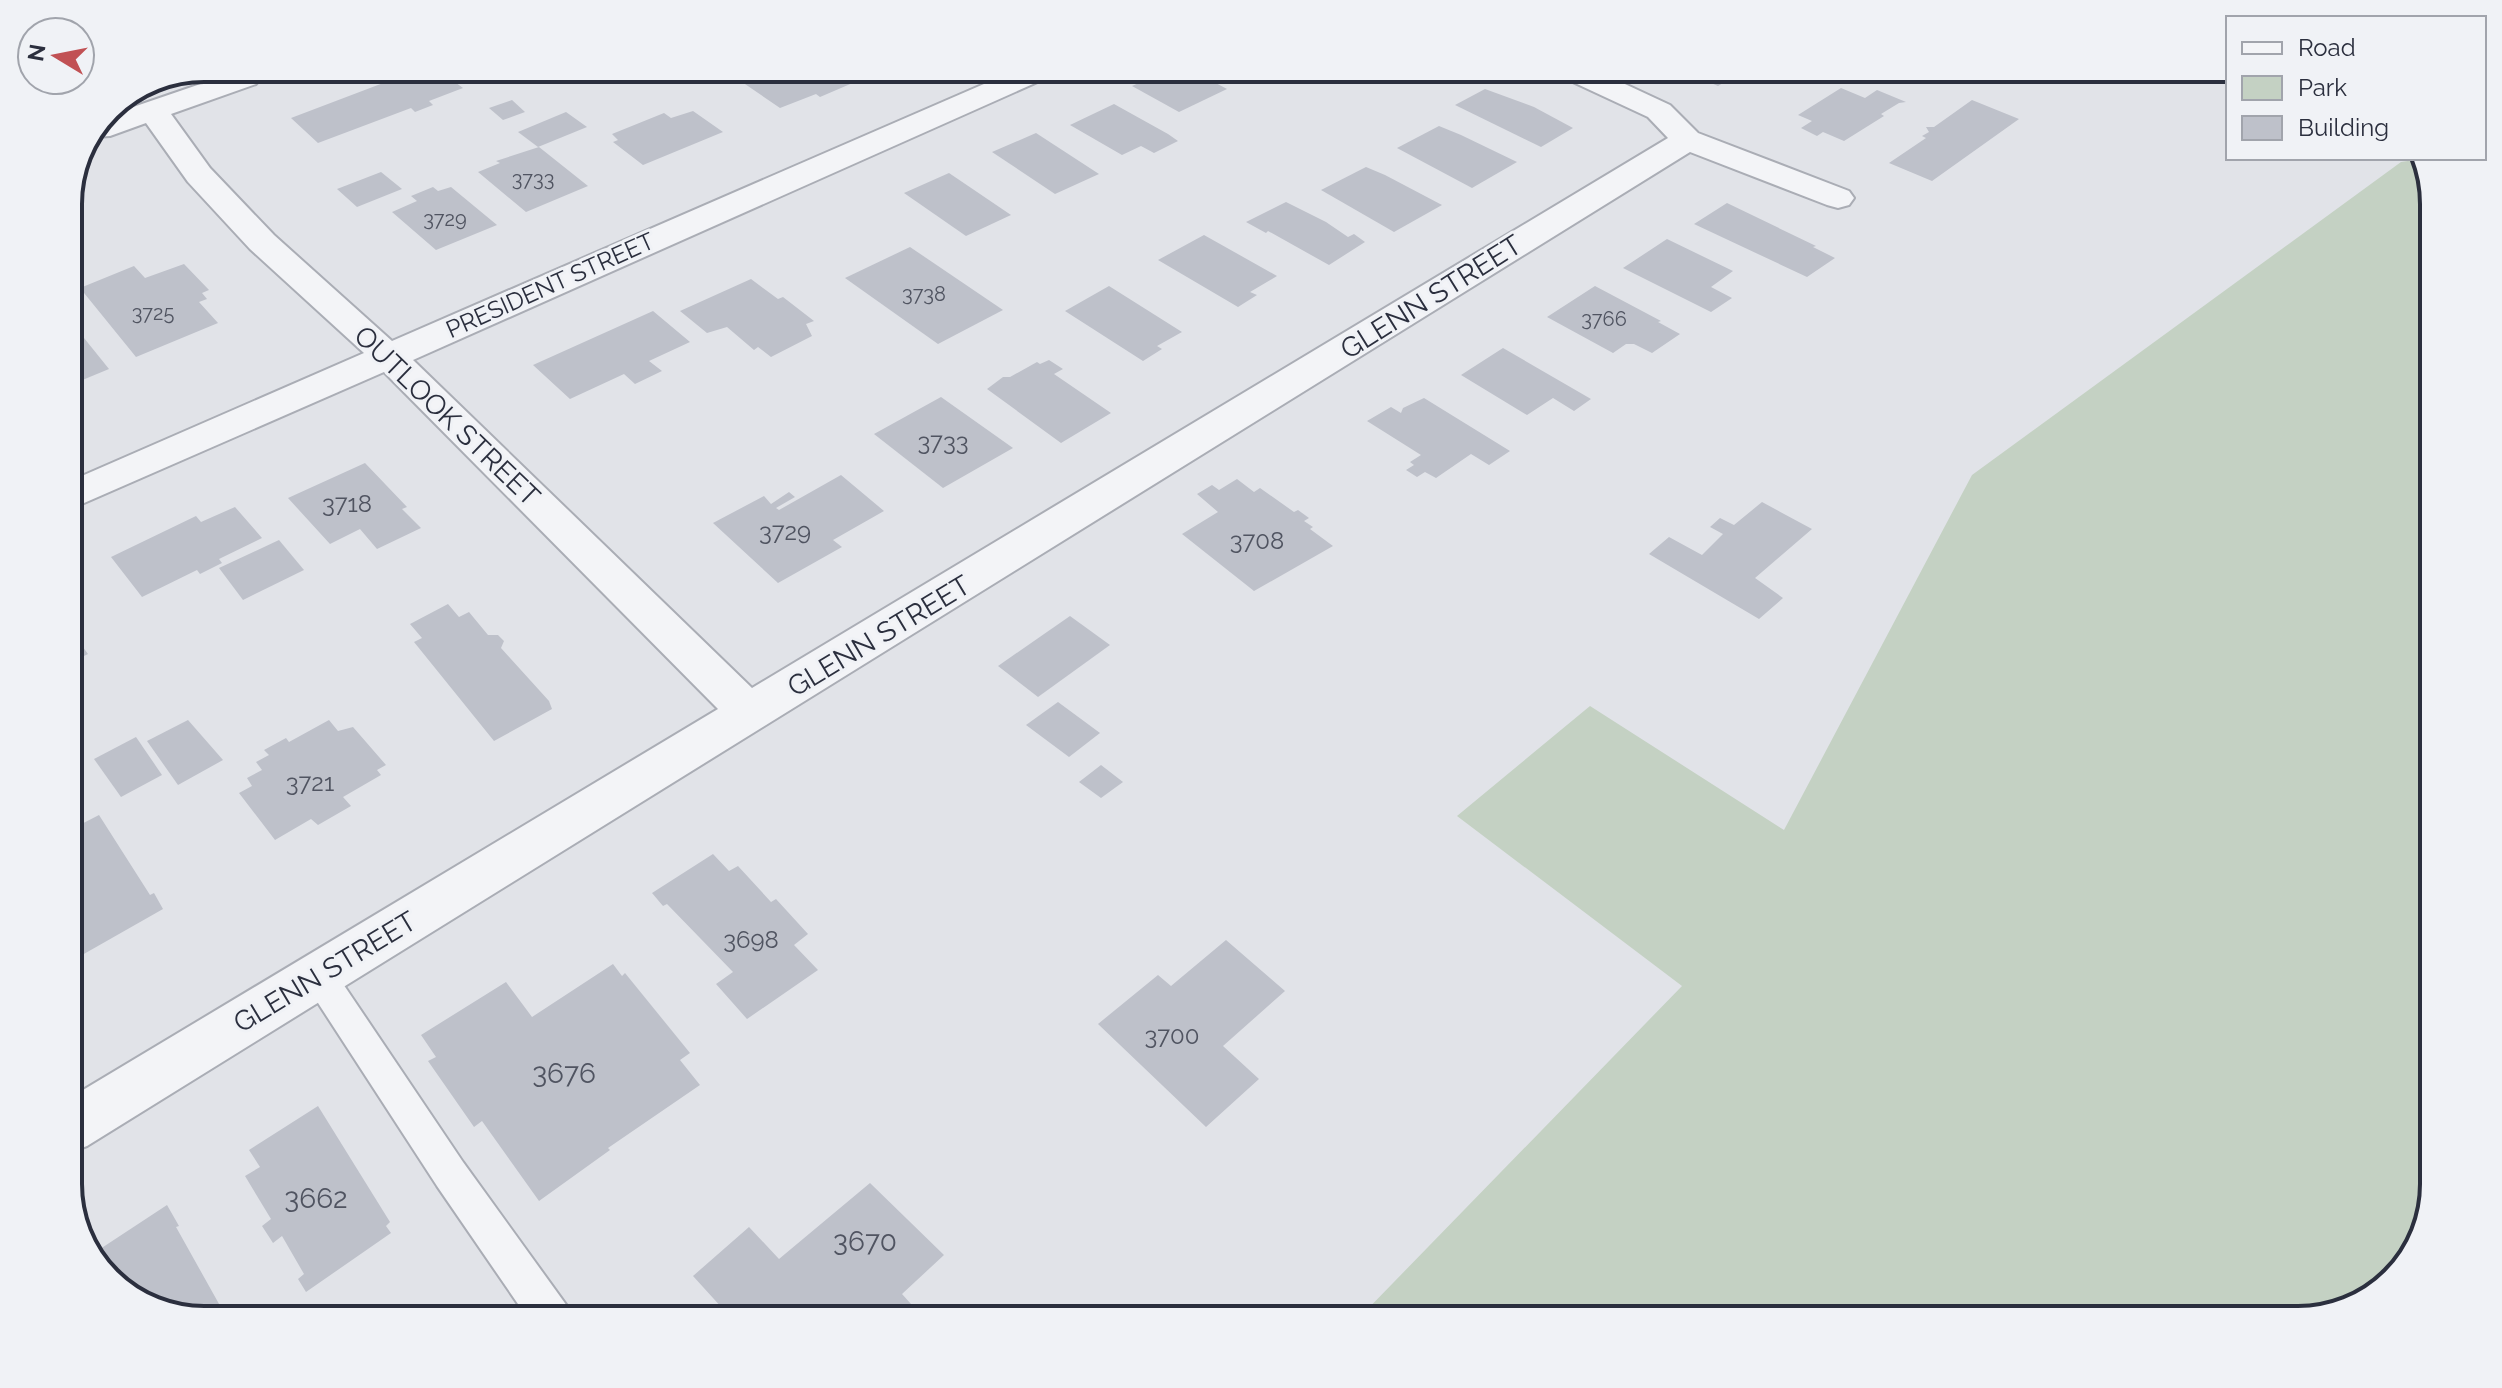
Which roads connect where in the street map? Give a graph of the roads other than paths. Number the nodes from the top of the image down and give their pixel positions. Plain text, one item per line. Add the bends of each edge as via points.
1 (234, 82) edge
2 (1014, 82) edge
3 (1596, 82) edge
4 (152, 110) junction
5 (113, 124) edge
6 (1687, 140) junction
7 (1838, 198) dead end
8 (388, 356) junction
9 (82, 491) edge
10 (751, 714) junction
11 (319, 976) junction
12 (82, 1120) edge
13 (543, 1306) edge

1 - 4 street
2 - 8 street, PRESIDENT STREET
3 - 6 street via 1659,111
4 - 5 street
4 - 8 street, OUTLOOK STREET via 199,175 262,242
6 - 7 street
6 - 10 street, GLENN STREET
8 - 9 street, PRESIDENT STREET
8 - 10 street, OUTLOOK STREET
10 - 11 street, GLENN STREET
11 - 12 street, GLENN STREET
11 - 13 lane

